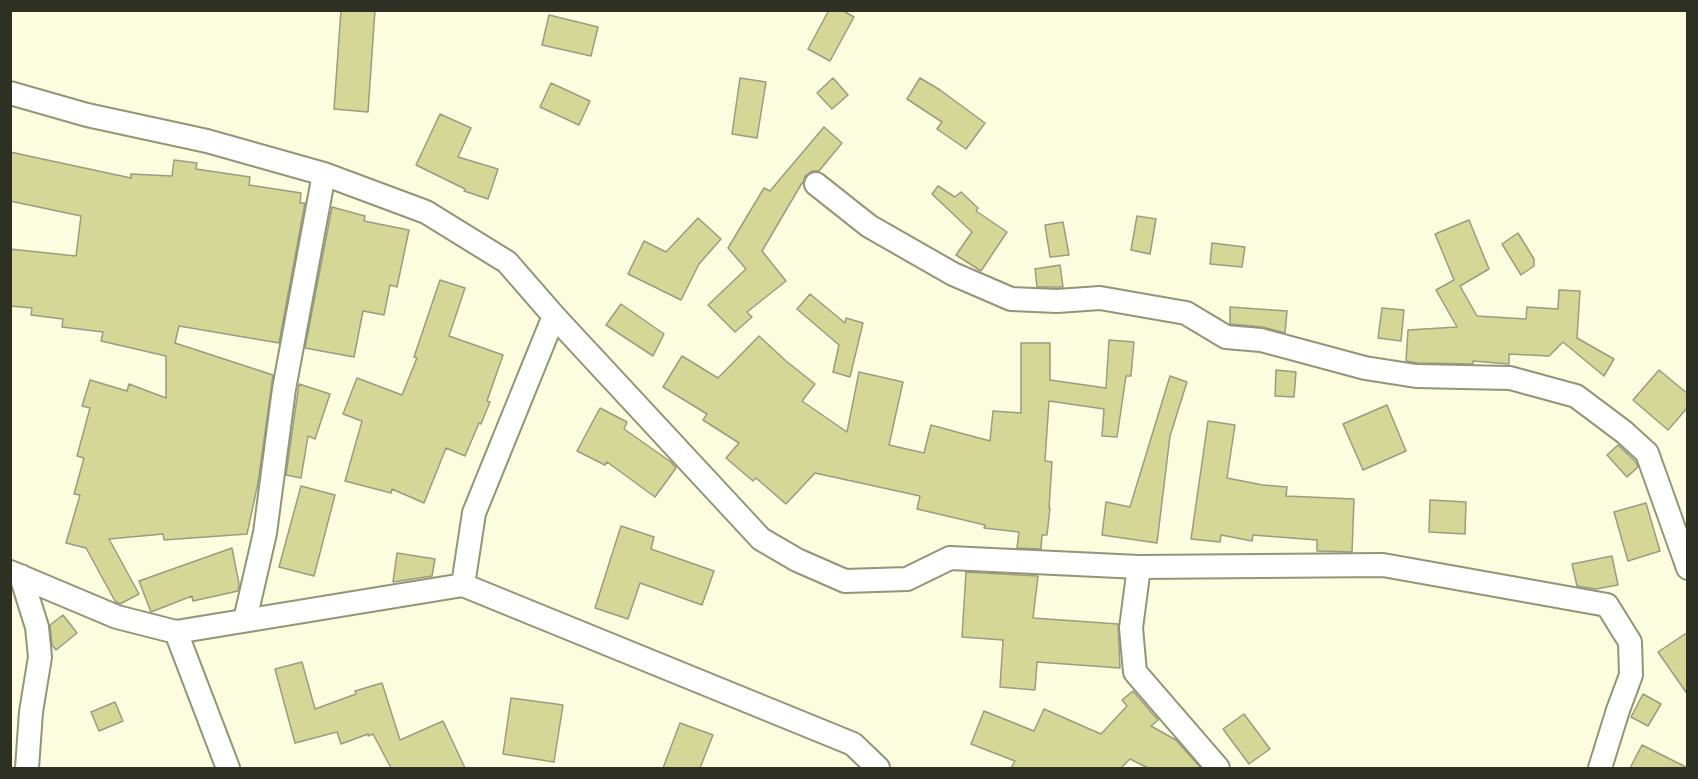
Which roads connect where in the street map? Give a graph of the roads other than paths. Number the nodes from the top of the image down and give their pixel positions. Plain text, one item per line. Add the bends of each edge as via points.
1 (10, 93) edge
2 (324, 174) junction
3 (816, 184) dead end
4 (554, 316) junction
5 (1138, 567) junction
6 (1688, 568) edge
7 (16, 574) edge
8 (463, 585) junction
9 (244, 620) junction
10 (176, 632) junction
11 (27, 768) edge
12 (228, 768) edge
13 (878, 768) edge
14 (1218, 768) edge
15 (1600, 768) edge

1 - 2 street
2 - 4 street via 426,212 507,262
2 - 9 street via 284,389 265,533
3 - 6 street via 869,226 953,274 1011,299 1100,298 1186,313 1226,337 1261,340 1365,368 1416,376 1510,378 1576,396 1647,453
4 - 5 street via 761,539 845,581 907,579 950,558
4 - 8 street via 474,513
5 - 14 street via 1131,628 1136,672
5 - 15 street via 1383,565 1607,605 1630,642 1631,675
7 - 10 street via 117,617
7 - 11 street via 37,627 40,657
8 - 9 street
8 - 13 street via 853,744
9 - 10 street
10 - 12 street

